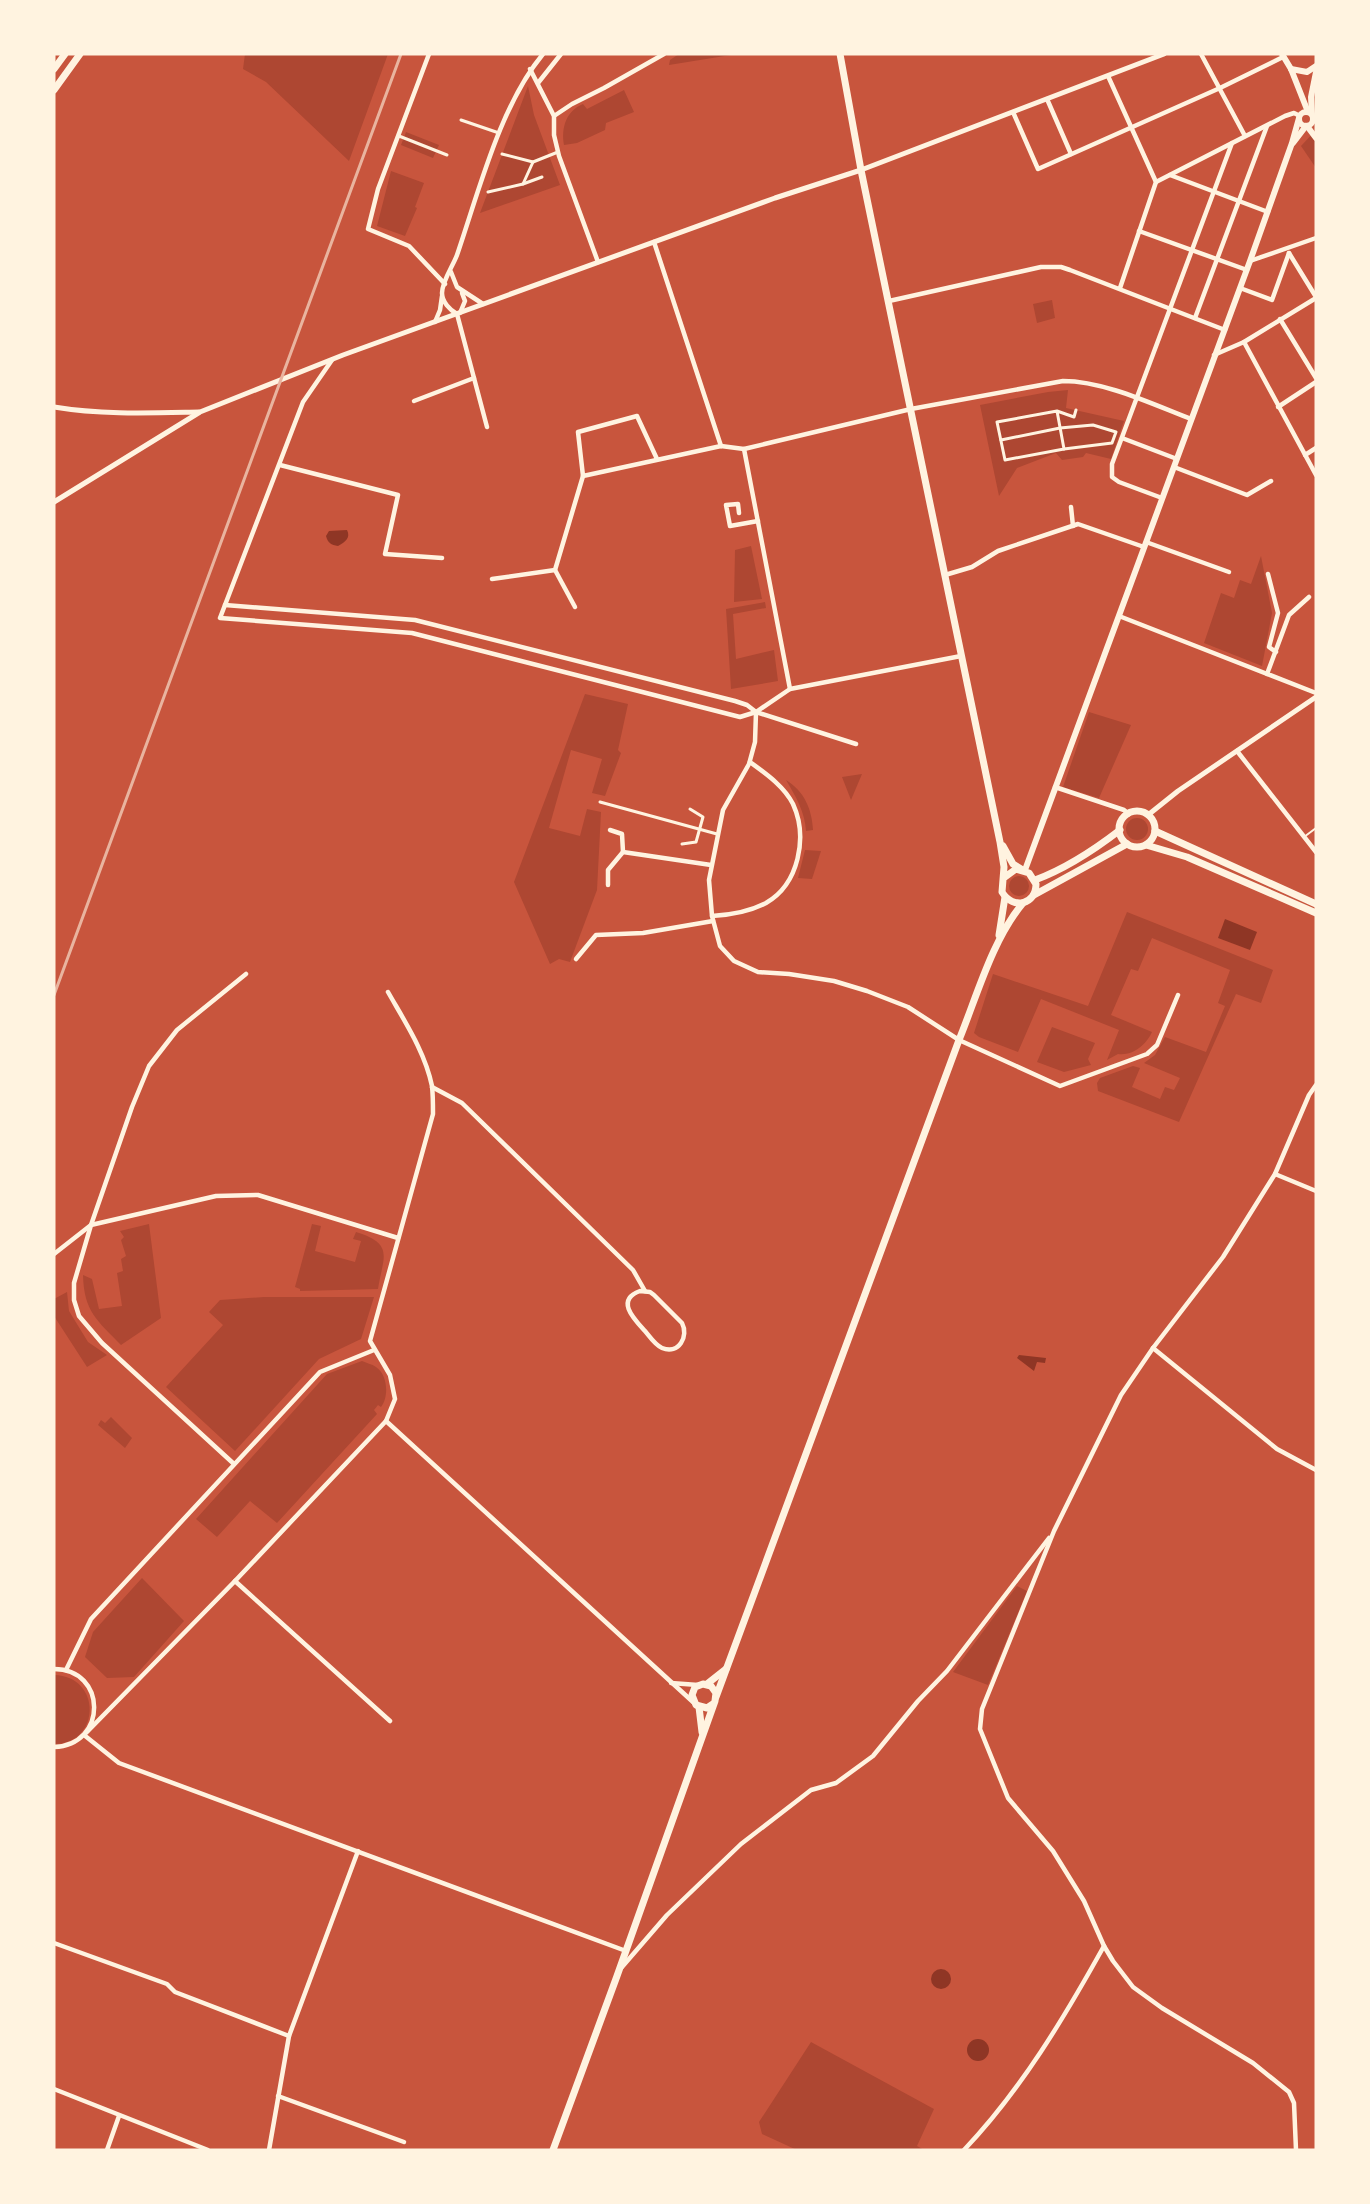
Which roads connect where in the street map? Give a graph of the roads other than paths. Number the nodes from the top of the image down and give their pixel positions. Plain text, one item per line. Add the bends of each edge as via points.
1 (65, 54) edge
2 (80, 54) edge
3 (429, 54) edge
4 (543, 54) edge
5 (561, 54) edge
6 (664, 54) edge
7 (840, 54) edge
8 (1164, 54) edge
9 (1201, 54) edge
10 (1283, 56) edge
11 (1316, 66) edge
12 (54, 69) edge
13 (530, 69) junction
14 (1291, 69) junction
15 (1316, 72) edge
16 (1108, 76) junction
17 (538, 83) junction
18 (1220, 88) junction
19 (54, 90) edge
20 (1047, 99) junction
21 (1013, 112) junction
22 (554, 116) junction
23 (1300, 117) junction
24 (1313, 117) edge
25 (461, 120) dead end
26 (1267, 126) junction
27 (1307, 126) junction
28 (1132, 127) junction
29 (499, 133) junction
30 (398, 136) junction
31 (1245, 136) junction
32 (1316, 138) edge
33 (1232, 143) junction
34 (1292, 143) junction
35 (558, 152) junction
36 (502, 154) dead end
37 (1071, 154) junction
38 (447, 155) dead end
39 (533, 162) junction
40 (861, 170) junction
41 (1170, 175) junction
42 (542, 177) dead end
43 (1156, 182) junction
44 (523, 184) junction
45 (1214, 191) junction
46 (488, 192) dead end
47 (1238, 201) junction
48 (1268, 212) junction
49 (1139, 231) junction
50 (1316, 238) edge
51 (654, 242) junction
52 (1192, 250) junction
53 (1288, 251) junction
54 (1217, 259) junction
55 (1250, 261) junction
56 (598, 262) junction
57 (451, 270) junction
58 (1247, 270) junction
59 (445, 284) junction
60 (1120, 288) junction
61 (1240, 288) junction
62 (460, 290) junction
63 (442, 296) junction
64 (1316, 297) edge
65 (889, 301) junction
66 (483, 304) junction
67 (1170, 308) junction
68 (459, 313) junction
69 (1195, 318) junction
70 (1280, 320) junction
71 (435, 322) junction
72 (1224, 330) junction
73 (1244, 342) junction
74 (1214, 355) junction
75 (332, 360) junction
76 (474, 378) junction
77 (1316, 380) edge
78 (1137, 398) junction
79 (414, 401) dead end
80 (1278, 406) junction
81 (54, 407) edge
82 (911, 409) junction
83 (1076, 410) dead end
84 (1057, 411) junction
85 (200, 412) junction
86 (1191, 418) junction
87 (487, 427) dead end
88 (1060, 428) junction
89 (1122, 438) junction
90 (1001, 440) junction
91 (721, 446) junction
92 (1316, 448) edge
93 (744, 449) junction
94 (1064, 449) junction
95 (1305, 455) junction
96 (657, 459) junction
97 (1177, 459) junction
98 (280, 465) junction
99 (1174, 466) junction
100 (583, 476) junction
101 (1316, 476) edge
102 (1271, 481) dead end
103 (1162, 498) junction
104 (54, 502) edge
105 (1071, 507) dead end
106 (739, 513) dead end
107 (758, 521) junction
108 (1073, 526) junction
109 (1145, 544) junction
110 (442, 558) dead end
111 (555, 570) junction
112 (1229, 572) dead end
113 (945, 574) junction
114 (1268, 574) dead end
115 (492, 579) dead end
116 (1309, 597) dead end
117 (225, 605) junction
118 (575, 607) dead end
119 (1119, 616) junction
120 (1275, 652) junction
121 (961, 656) junction
122 (1267, 674) junction
123 (790, 689) junction
124 (1316, 695) edge
125 (756, 712) junction
126 (856, 744) dead end
127 (1237, 751) junction
128 (750, 762) junction
129 (1055, 787) junction
130 (600, 802) dead end
131 (690, 809) dead end
132 (1129, 814) junction
133 (1148, 815) junction
134 (1316, 828) edge
135 (610, 830) dead end
136 (700, 830) junction
137 (1119, 830) junction
138 (1155, 831) junction
139 (717, 834) junction
140 (1304, 837) junction
141 (1000, 842) junction
142 (682, 844) dead end
143 (1127, 844) junction
144 (1146, 845) junction
145 (622, 852) junction
146 (1316, 852) edge
147 (711, 865) junction
148 (1023, 870) junction
149 (1005, 877) junction
150 (1035, 880) junction
151 (608, 885) dead end
152 (1034, 895) junction
153 (1005, 897) junction
154 (1023, 903) junction
155 (1316, 904) edge
156 (1316, 914) edge
157 (712, 918) junction
158 (997, 946) junction
159 (576, 959) dead end
160 (246, 974) dead end
161 (388, 992) dead end
162 (1178, 995) dead end
163 (959, 1040) junction
164 (1316, 1085) edge
165 (432, 1088) junction
166 (1275, 1174) junction
167 (1316, 1191) edge
168 (91, 1225) junction
169 (398, 1238) junction
170 (54, 1254) edge
171 (645, 1291) junction
172 (1153, 1348) junction
173 (374, 1350) junction
174 (386, 1421) junction
175 (234, 1464) junction
176 (1316, 1470) edge
177 (1054, 1531) junction
178 (236, 1581) junction
179 (728, 1667) junction
180 (54, 1669) edge
181 (66, 1670) junction
182 (671, 1683) junction
183 (707, 1684) junction
184 (698, 1685) junction
185 (715, 1700) junction
186 (696, 1705) junction
187 (390, 1721) dead end
188 (84, 1735) junction
189 (703, 1735) junction
190 (54, 1747) edge
191 (358, 1851) junction
192 (54, 1943) edge
193 (1104, 1946) junction
194 (626, 1951) junction
195 (620, 1969) junction
196 (289, 2036) junction
197 (54, 2089) edge
198 (278, 2097) junction
199 (120, 2116) junction
200 (404, 2142) dead end
201 (107, 2150) edge
202 (208, 2150) edge
203 (269, 2150) edge
204 (553, 2150) edge
205 (964, 2150) edge
206 (1296, 2150) edge

1 - 12 main road
2 - 19 main road
3 - 30 street
4 - 13 street
5 - 17 street
6 - 22 street
7 - 40 main road
8 - 16 street
9 - 18 street
10 - 14 main road
10 - 18 street
11 - 14 main road via 1302,72
13 - 17 street
13 - 29 street
14 - 24 main road
15 - 24 main road via 1311,98
16 - 20 street
16 - 28 street
17 - 22 street
18 - 28 street
18 - 31 street
20 - 21 street
20 - 37 street
21 - 37 street via 1038,169
21 - 40 street
22 - 35 street
23 - 24 main road
23 - 26 street via 1294,113
23 - 27 main road via 1301,124
23 - 34 main road
24 - 27 main road
25 - 29 street
26 - 31 street
26 - 47 street
27 - 32 main road
27 - 34 main road
28 - 37 street
28 - 43 street
29 - 57 street
30 - 38 street
30 - 59 street via 368,229 409,246
31 - 33 street
33 - 41 street
33 - 45 street
34 - 48 main road
35 - 39 street
35 - 56 street
36 - 39 street
39 - 44 street
40 - 51 street
40 - 65 main road
41 - 43 street
41 - 45 street
42 - 44 street
43 - 49 street
44 - 46 street
45 - 47 street
45 - 52 street
47 - 48 street
47 - 54 street
48 - 55 main road
49 - 52 street
49 - 60 street
50 - 53 street
51 - 56 street
51 - 91 street
52 - 54 street
52 - 67 street
53 - 55 street
53 - 61 street via 1272,300
53 - 64 street
54 - 58 street
54 - 69 street
55 - 58 main road
56 - 66 street
57 - 59 street
57 - 62 street
58 - 61 main road
59 - 63 street
60 - 65 street via 1061,267 1041,267
60 - 67 street
61 - 72 main road
62 - 66 street
62 - 68 street via 465,301
63 - 68 street via 452,311
63 - 71 street
64 - 70 street
65 - 82 main road
66 - 68 street
67 - 69 street
67 - 78 street
68 - 71 street
68 - 76 street
69 - 72 street
70 - 73 street
70 - 77 street
71 - 75 street
72 - 74 main road
73 - 74 street
73 - 80 street
74 - 86 main road
75 - 85 street
75 - 98 street via 303,402
76 - 79 street
76 - 87 street
77 - 80 street
78 - 82 street via 1080,381 1063,381
78 - 86 street
78 - 89 street
80 - 95 street
81 - 85 street via 122,413
82 - 93 street
82 - 113 main road
83 - 84 street via 1074,417
84 - 88 street
84 - 90 street via 997,422
85 - 104 street
86 - 97 main road
88 - 90 street
88 - 94 street
88 - 94 street via 1093,425 1116,432 1112,443
89 - 97 street
89 - 103 street via 1112,464 1112,477
90 - 94 street via 1005,460
91 - 93 street
91 - 96 street
92 - 95 street
93 - 107 street
95 - 101 street
96 - 100 street
96 - 100 street via 637,416 578,432
97 - 99 main road
98 - 110 street via 398,495 385,554
98 - 117 street
99 - 102 street via 1247,495
99 - 103 main road
100 - 111 street
103 - 109 main road
105 - 108 street
106 - 107 street via 738,504 726,505 730,526
107 - 123 street
108 - 109 street via 1078,524
108 - 113 street via 998,550 972,567
109 - 112 street
109 - 119 main road
111 - 115 street
111 - 118 street
113 - 121 main road
114 - 120 street via 1278,613 1269,647
116 - 120 street via 1289,615
117 - 125 street via 415,620 702,692 747,705
117 - 125 street via 220,618 412,633 741,717
119 - 122 street
119 - 129 main road
120 - 122 street
121 - 123 street
121 - 141 main road
122 - 124 street
123 - 125 street
124 - 127 street
125 - 126 street
125 - 128 street
127 - 133 street
127 - 140 street
128 - 139 street via 723,810
128 - 157 street via 792,802 801,833 800,855 786,883 765,903
129 - 132 street
129 - 148 main road
130 - 136 street
131 - 136 street via 703,817
132 - 133 main road
132 - 137 main road
133 - 138 main road
134 - 140 lane
135 - 145 street via 622,834
136 - 139 street
136 - 142 street via 696,842
137 - 143 main road
137 - 150 main road via 1069,864
138 - 144 main road
138 - 155 main road
139 - 147 street
140 - 146 street
141 - 148 main road via 1013,864
141 - 149 main road
143 - 144 main road
143 - 152 main road
144 - 156 main road via 1187,857
145 - 147 street
145 - 151 street via 608,870
147 - 157 street
148 - 149 main road via 1012,871
148 - 150 main road
149 - 153 main road via 1001,887
150 - 152 main road
152 - 154 main road
153 - 154 main road via 1013,903
153 - 158 main road
154 - 158 main road
157 - 159 street via 643,933 596,935
157 - 163 street via 720,946 745,967 834,981 867,991 908,1007
158 - 163 main road
160 - 168 street via 177,1030 149,1066
161 - 165 street via 415,1040
162 - 163 street via 1157,1045 1147,1054 1060,1086
163 - 179 main road
164 - 166 street
165 - 169 street via 433,1114
165 - 171 street via 462,1103 633,1270
166 - 167 street
166 - 172 street via 1223,1257
168 - 169 street via 216,1196 258,1195
168 - 170 street
168 - 175 street via 74,1283 79,1316
169 - 173 street via 370,1341
171 - 171 street via 631,1296 627,1306 630,1316 662,1348 677,1347 684,1338 682,1323
172 - 176 street via 1277,1449
172 - 177 street via 1121,1395
173 - 174 street via 390,1375 395,1399
173 - 175 street via 320,1372
174 - 178 street
174 - 182 street
175 - 181 street via 92,1619
177 - 193 street via 982,1709 980,1729 1008,1798 1053,1851 1084,1902
177 - 195 street via 947,1671 873,1756 836,1783 811,1790 741,1844 667,1915
178 - 187 street
178 - 188 street
179 - 183 main road
179 - 185 main road
180 - 181 street
181 - 188 street via 83,1680 93,1697 93,1717
182 - 184 street
182 - 186 street
183 - 184 main road
183 - 185 main road via 714,1689
184 - 186 main road via 693,1691
185 - 186 main road via 707,1708
185 - 189 main road
186 - 189 main road
188 - 190 street via 66,1746
188 - 191 street via 119,1763
189 - 194 main road
191 - 194 street
191 - 196 street
192 - 196 street via 167,1984 175,1992
193 - 205 street via 1028,2071 990,2123
193 - 206 street via 1134,1987 1253,2063 1289,2092 1294,2103
194 - 195 main road
195 - 204 main road
196 - 198 street
197 - 199 street
198 - 200 street
198 - 203 street
199 - 201 street
199 - 202 street

